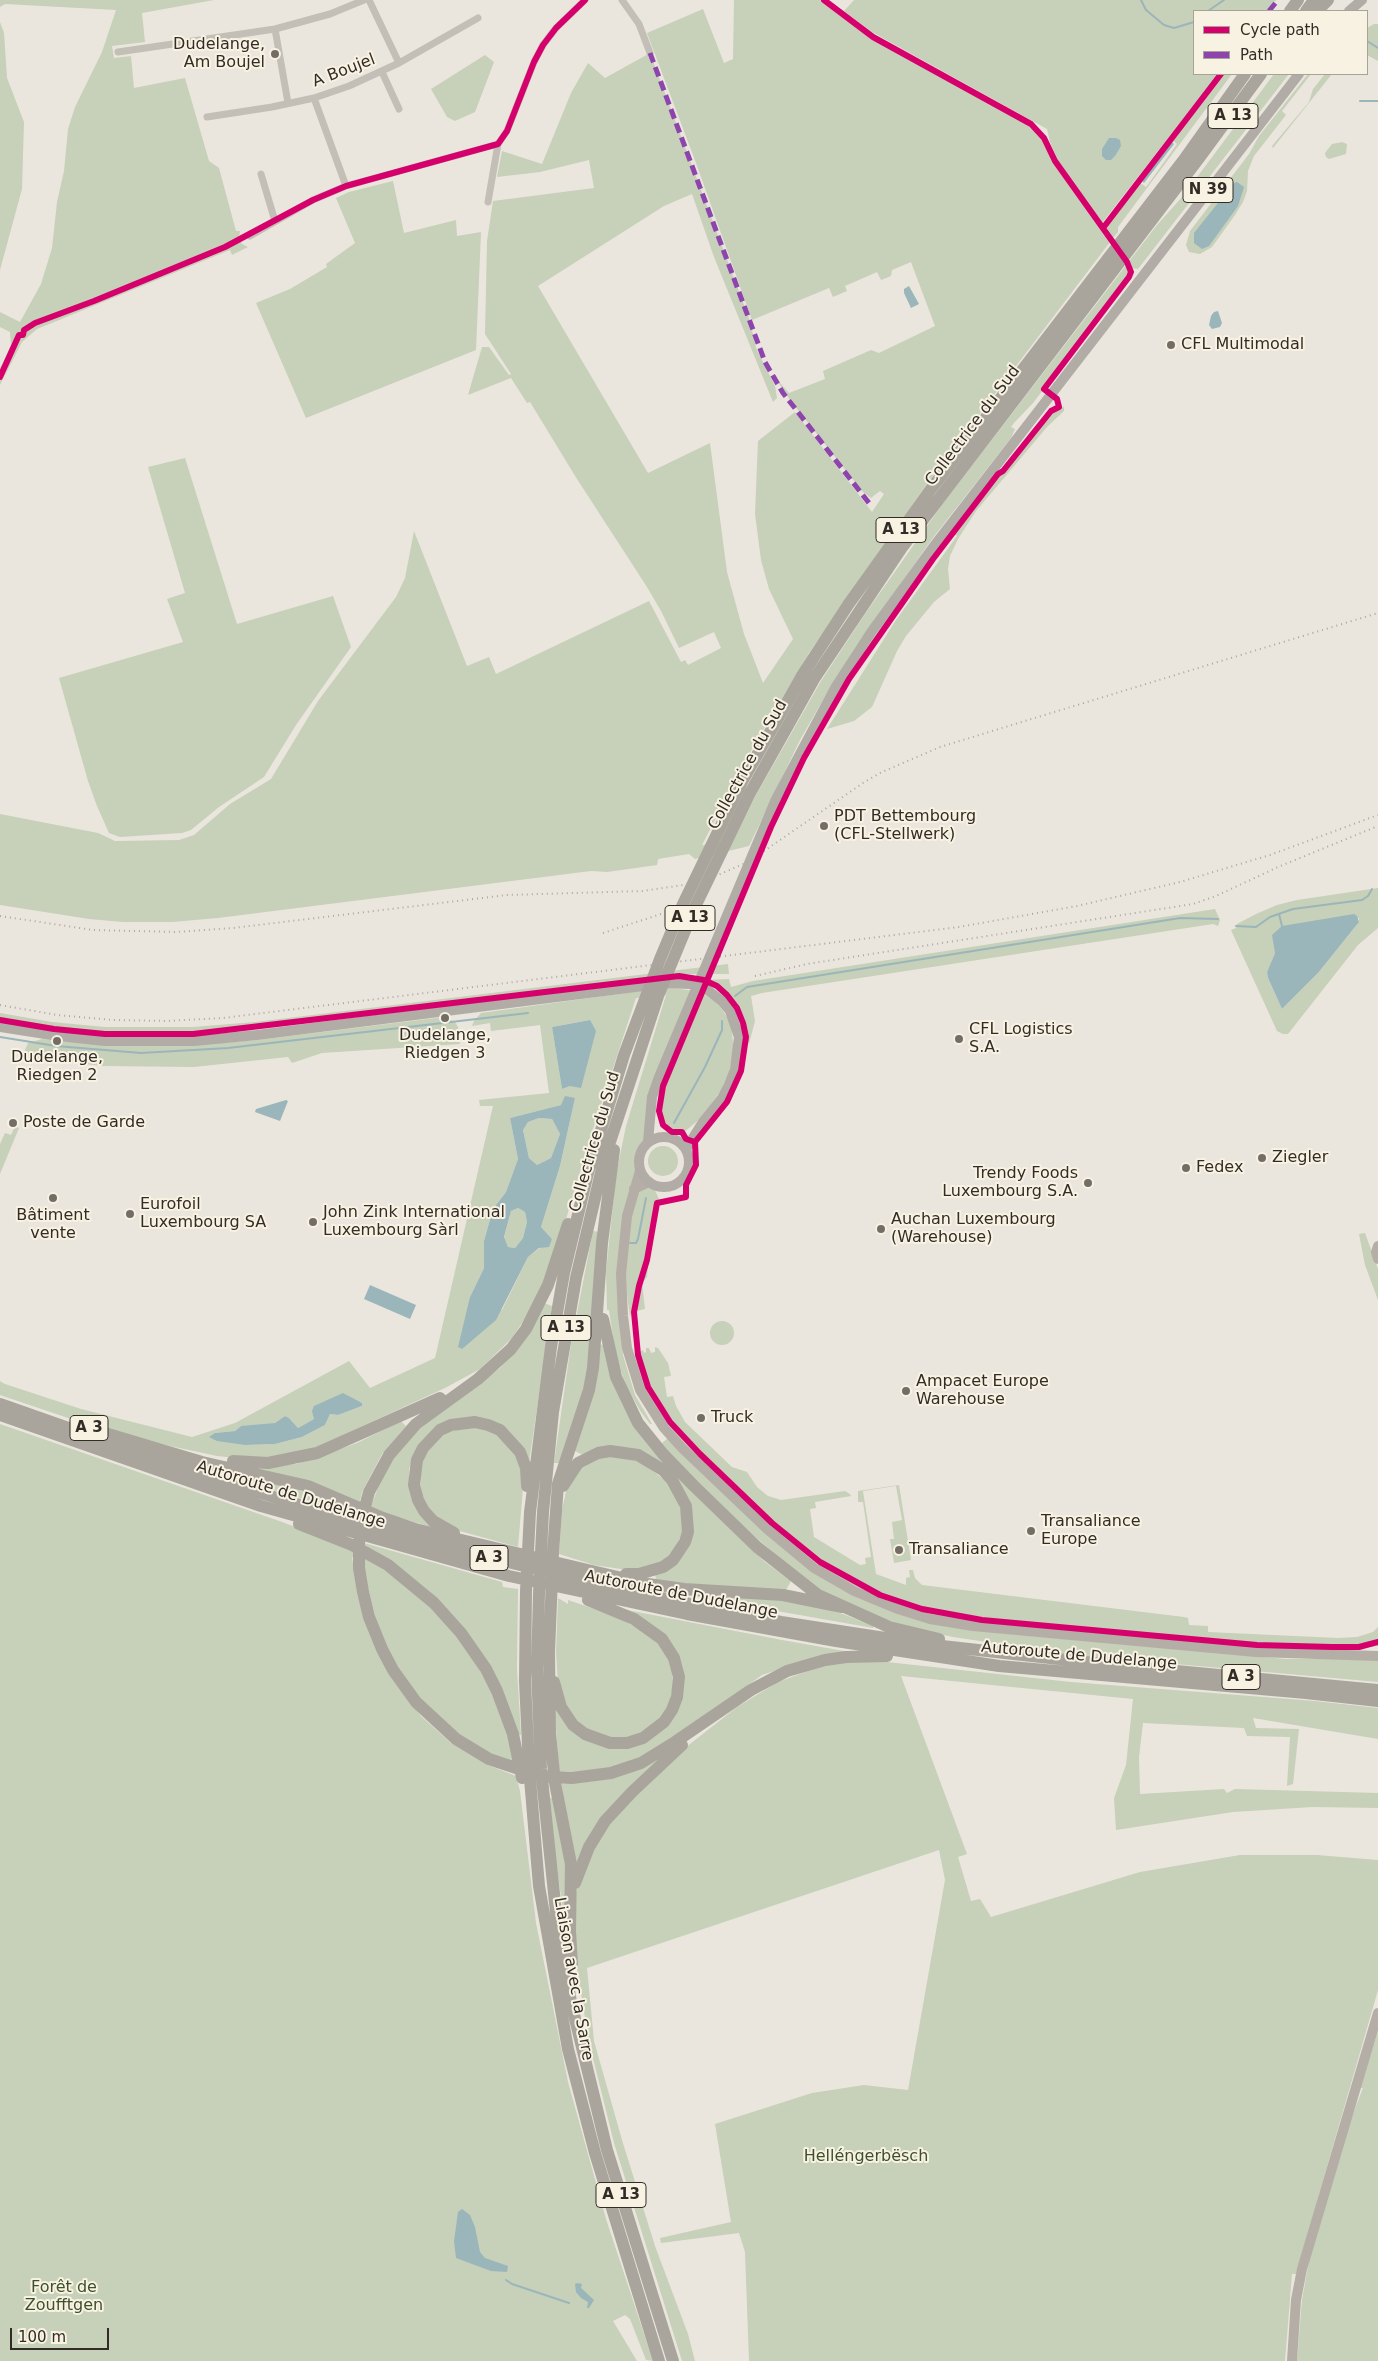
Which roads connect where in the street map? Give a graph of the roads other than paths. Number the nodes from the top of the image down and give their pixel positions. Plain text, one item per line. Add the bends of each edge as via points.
1 (364, 0) edge
2 (369, 0) edge
3 (585, 0) edge
4 (622, 0) edge
5 (1314, 0) edge
6 (1328, 0) edge
7 (1362, 0) edge
8 (1297, 5) edge
9 (1318, 10) edge
10 (1350, 10) edge
11 (478, 18) dead end
12 (275, 29) junction
13 (118, 52) dead end
14 (650, 53) dead end
15 (399, 63) junction
16 (382, 72) junction
17 (1244, 75) edge
18 (1260, 75) edge
19 (1266, 75) edge
20 (1297, 75) edge
21 (314, 98) junction
22 (288, 104) junction
23 (399, 109) dead end
24 (207, 117) dead end
25 (498, 144) junction
26 (1199, 158) junction
27 (261, 174) dead end
28 (346, 186) junction
29 (488, 202) dead end
30 (275, 221) junction
31 (250, 236) dead end
32 (1124, 246) junction
33 (1114, 260) junction
34 (0, 1027) edge
35 (619, 1110) junction
36 (652, 1114) junction
37 (703, 1122) junction
38 (670, 1138) junction
39 (648, 1142) junction
40 (686, 1149) junction
41 (640, 1171) junction
42 (588, 1173) junction
43 (648, 1182) junction
44 (634, 1189) junction
45 (1378, 1246) edge
46 (1378, 1258) edge
47 (599, 1284) junction
48 (465, 1387) junction
49 (2, 1409) edge
50 (170, 1451) junction
51 (261, 1506) junction
52 (555, 1510) junction
53 (530, 1512) junction
54 (475, 1542) junction
55 (547, 1551) junction
56 (592, 1571) junction
57 (509, 1576) junction
58 (526, 1591) joint
59 (545, 1595) junction
60 (842, 1607) junction
61 (1378, 1648) edge
62 (984, 1650) junction
63 (549, 1652) junction
64 (1340, 1655) junction
65 (1378, 1656) edge
66 (947, 1659) junction
67 (1378, 1690) edge
68 (1378, 1701) edge
69 (707, 1721) junction
70 (537, 1774) junction
71 (571, 1897) junction
72 (1378, 2013) edge
73 (580, 2037) junction
74 (660, 2361) edge
75 (673, 2361) edge
76 (1292, 2361) edge

1 - 12 street via 330,14
2 - 15 street
3 - 25 street via 543,44 507,131
4 - 14 street via 639,24
5 - 8 highway
6 - 9 highway
7 - 10 main road
11 - 15 street, A Boujel
12 - 13 street
12 - 22 street
15 - 16 street, A Boujel
16 - 21 street, A Boujel
16 - 23 street
17 - 32 highway, Collectrice du Sud / A 13
18 - 26 highway, Collectrice du Sud / A 13
19 - 26 highway, A 13
20 - 36 main road, N 39 via 904,586 835,688 764,824 655,1086
21 - 22 street, A Boujel
21 - 28 street
22 - 24 street, A Boujel
25 - 28 street
25 - 29 street
26 - 32 highway, Collectrice du Sud / A 13
27 - 30 street
28 - 30 street
30 - 31 street
32 - 33 highway, Collectrice du Sud / A 13
33 - 35 highway, Collectrice du Sud / A 13 via 934,504 814,679 725,842 694,909 658,996
33 - 42 highway, Collectrice du Sud / A 13 via 931,489 848,605 758,751 710,844 645,997
34 - 37 main road via 105,1040 194,1041 667,983 690,984 706,989 722,1001 730,1011 739,1037 735,1069 729,1085
35 - 47 highway, A 3
35 - 55 highway, Collectrice du Sud / A 13 via 590,1216 565,1334 553,1412
36 - 38 main road via 655,1124
36 - 39 main road, N 39
37 - 38 main road via 684,1136
37 - 40 main road
38 - 39 main road
38 - 40 main road
39 - 41 main road via 640,1155
40 - 43 main road via 689,1164 682,1178 661,1187
41 - 43 main road
41 - 44 main road
42 - 48 highway, A 3 via 548,1285 526,1329 495,1365
42 - 53 highway, Collectrice du Sud / A 13 via 564,1273 551,1347
43 - 44 main road
44 - 64 main road via 626,1216 621,1274 628,1348 640,1390 664,1428 682,1448 767,1529 814,1568 878,1602 943,1622 1226,1650
45 - 46 main road
47 - 52 highway, A 13 via 589,1390 563,1464
47 - 60 highway, A 3 via 611,1360 638,1423 681,1474 757,1546 818,1595
48 - 50 highway, A 3 via 356,1437 292,1460 245,1462
48 - 69 highway, A 3 via 430,1412 399,1442 369,1492 361,1522 359,1568 369,1617 393,1670 416,1702 469,1748 489,1759 540,1776 572,1778 611,1773 647,1759
49 - 50 highway, A 3
49 - 51 highway, Autoroute de Dudelange / A 3
49 - 62 highway, Autoroute de Dudelange / A 3 via 401,1536 629,1592 772,1620
50 - 54 highway, A 3 via 202,1462 287,1480 327,1493 391,1521
51 - 57 highway, Autoroute de Dudelange / A 3
51 - 70 highway, A 3 via 388,1565 434,1603 461,1633 486,1669
52 - 55 highway, A 13
52 - 56 highway, A 13 via 563,1486 578,1463 598,1452 638,1455 650,1461 663,1470 681,1494 688,1532 673,1560 655,1571 639,1574
53 - 54 highway, A 3 via 526,1468 520,1452 500,1430 474,1422 440,1430 423,1448 417,1460 414,1485 418,1500 433,1521
53 - 58 highway, Collectrice du Sud / A 13
54 - 56 highway, A 3
55 - 59 highway, Collectrice du Sud / A 13
56 - 60 highway, A 3 via 648,1584 783,1595
57 - 63 highway, A 3 via 600,1604 655,1632 670,1649 677,1666 679,1687 672,1710 654,1731 627,1743 610,1743 585,1734 573,1725 561,1707
57 - 66 highway, Autoroute de Dudelange / A 3 via 736,1624
58 - 70 highway, Liaison avec la Sarre / A 13 via 525,1681
59 - 63 highway, A 13
59 - 70 highway, Liaison avec la Sarre / A 13 via 537,1669
60 - 62 highway, A 3 via 888,1627
61 - 64 main road
62 - 67 highway, Autoroute de Dudelange / A 3
63 - 70 highway, A 13 via 549,1717
64 - 65 main road
66 - 68 highway, Autoroute de Dudelange / A 3 via 1074,1674 1306,1692
66 - 69 highway, A 3 via 866,1655 808,1664 751,1690
69 - 71 highway, A 3 via 606,1821 581,1863
70 - 71 highway, A 13 via 569,1850
70 - 73 highway, Liaison avec la Sarre / A 13 via 557,1922
70 - 74 highway, Liaison avec la Sarre / A 13 via 534,1836 554,1979 568,2048 595,2153
71 - 73 highway, A 13 via 571,1954
72 - 76 main road via 1306,2254 1296,2300
73 - 75 highway, Liaison avec la Sarre / A 13 via 607,2150

